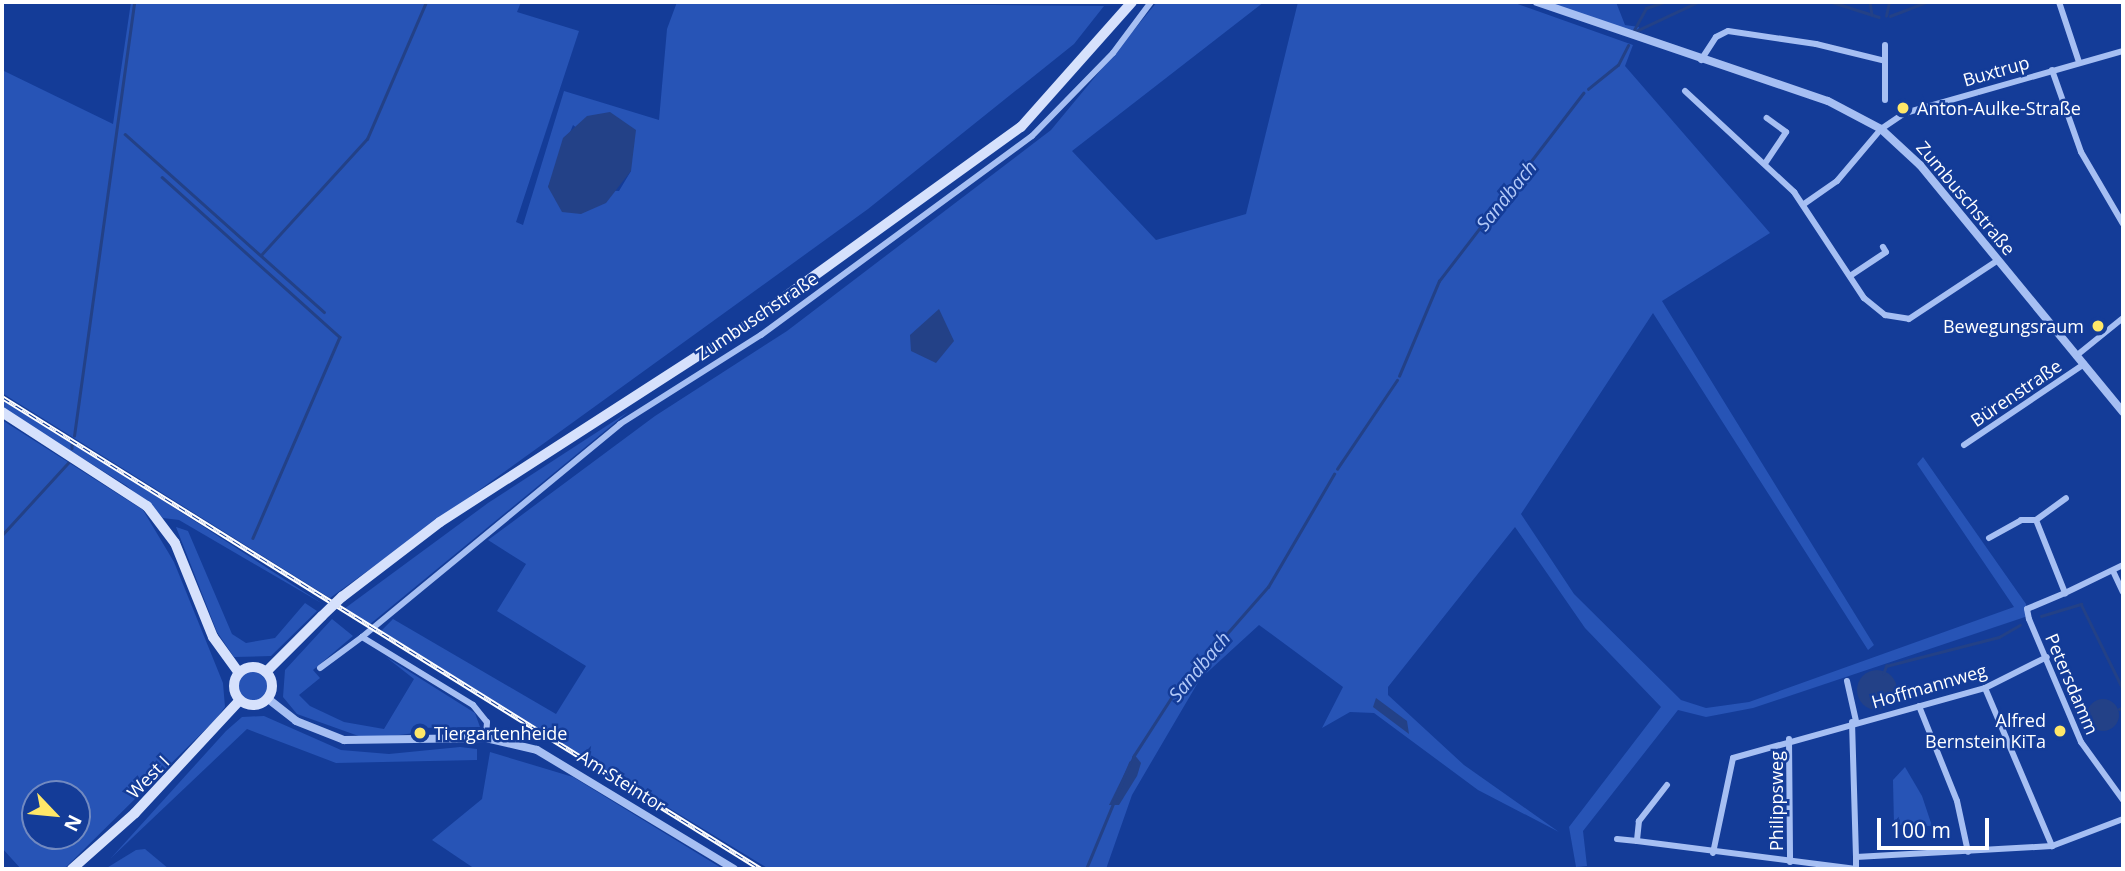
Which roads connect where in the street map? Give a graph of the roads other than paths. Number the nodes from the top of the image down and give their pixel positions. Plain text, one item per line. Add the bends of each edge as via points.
1 (1132, 2) edge
2 (1151, 2) edge
3 (1537, 2) edge
4 (2059, 2) edge
5 (1885, 45) dead end
6 (2123, 51) edge
7 (1701, 60) junction
8 (1885, 61) junction
9 (2079, 62) junction
10 (2052, 69) junction
11 (1685, 91) dead end
12 (1885, 100) dead end
13 (1767, 118) dead end
14 (1881, 129) junction
15 (1766, 162) junction
16 (1804, 204) junction
17 (2123, 224) edge
18 (1883, 247) dead end
19 (1998, 260) junction
20 (1850, 276) junction
21 (2123, 318) edge
22 (2076, 356) junction
23 (2084, 365) junction
24 (2, 412) edge
25 (2123, 412) edge
26 (1964, 445) dead end
27 (2066, 498) dead end
28 (2036, 520) junction
29 (1989, 538) dead end
30 (2123, 565) edge
31 (2113, 571) junction
32 (2123, 592) edge
33 (2065, 593) junction
34 (362, 638) junction
35 (2047, 657) junction
36 (320, 668) dead end
37 (266, 672) junction
38 (239, 673) junction
39 (1847, 681) dead end
40 (1985, 688) junction
41 (267, 698) junction
42 (240, 700) junction
43 (1919, 706) junction
44 (1854, 721) junction
45 (486, 738) junction
46 (1789, 740) junction
47 (1667, 785) dead end
48 (2123, 800) edge
49 (2123, 819) edge
50 (1617, 839) dead end
51 (1637, 841) junction
52 (2052, 846) junction
53 (1968, 852) junction
54 (1713, 853) junction
55 (1856, 857) junction
56 (1790, 862) junction
57 (72, 869) edge
58 (734, 869) edge

1 - 37 main road, bridge via 1021,127 746,325 440,522 342,597
2 - 34 street, Zumbuschstraße via 1113,53 1032,136 761,335 620,424
3 - 7 street, Zumbuschstraße
4 - 9 street
5 - 8 street
6 - 9 street, Buxtrup
7 - 8 street via 1722,33 1740,32
7 - 14 street, Zumbuschstraße via 1828,101
8 - 12 street
9 - 10 street, Buxtrup
10 - 14 street, Buxtrup via 1905,113
10 - 17 street via 2081,152
11 - 15 street
13 - 15 street via 1786,132
14 - 16 street via 1855,163
14 - 19 street, Zumbuschstraße via 1920,165
15 - 16 street
16 - 20 street
18 - 20 street via 1886,251
19 - 20 street via 1903,321 1874,307
19 - 22 street, Zumbuschstraße
21 - 22 street
22 - 23 street, Zumbuschstraße
23 - 25 street, Zumbuschstraße
23 - 26 street, Bürenstraße
24 - 38 main road via 147,506 175,543 213,637
27 - 28 street
28 - 29 street via 2021,520
28 - 33 street
30 - 31 street
31 - 32 street
31 - 33 street
33 - 35 street, Petersdamm via 2027,609
34 - 36 street
34 - 45 street via 473,705 487,722
35 - 40 street, Hoffmannweg
35 - 48 street, Petersdamm via 2081,742
37 - 38 main road via 252,667
37 - 41 main road
38 - 42 main road via 234,690
39 - 44 street, Hoffmannweg
40 - 43 street, Hoffmannweg
40 - 52 street
41 - 42 main road via 251,705
41 - 45 street, Am Steintor via 296,721 344,740
42 - 57 main road, West I via 135,813
43 - 44 street, Hoffmannweg
43 - 53 street via 1957,801
44 - 46 street, Hoffmannweg
44 - 55 street
45 - 58 street, Am Steintor via 560,761
46 - 54 street, Hoffmannweg via 1727,765
46 - 56 street, Philippsweg
47 - 51 street via 1639,821
49 - 52 street
50 - 51 street
51 - 54 street
52 - 53 street
53 - 55 street
54 - 56 street
55 - 56 street via 1856,869

